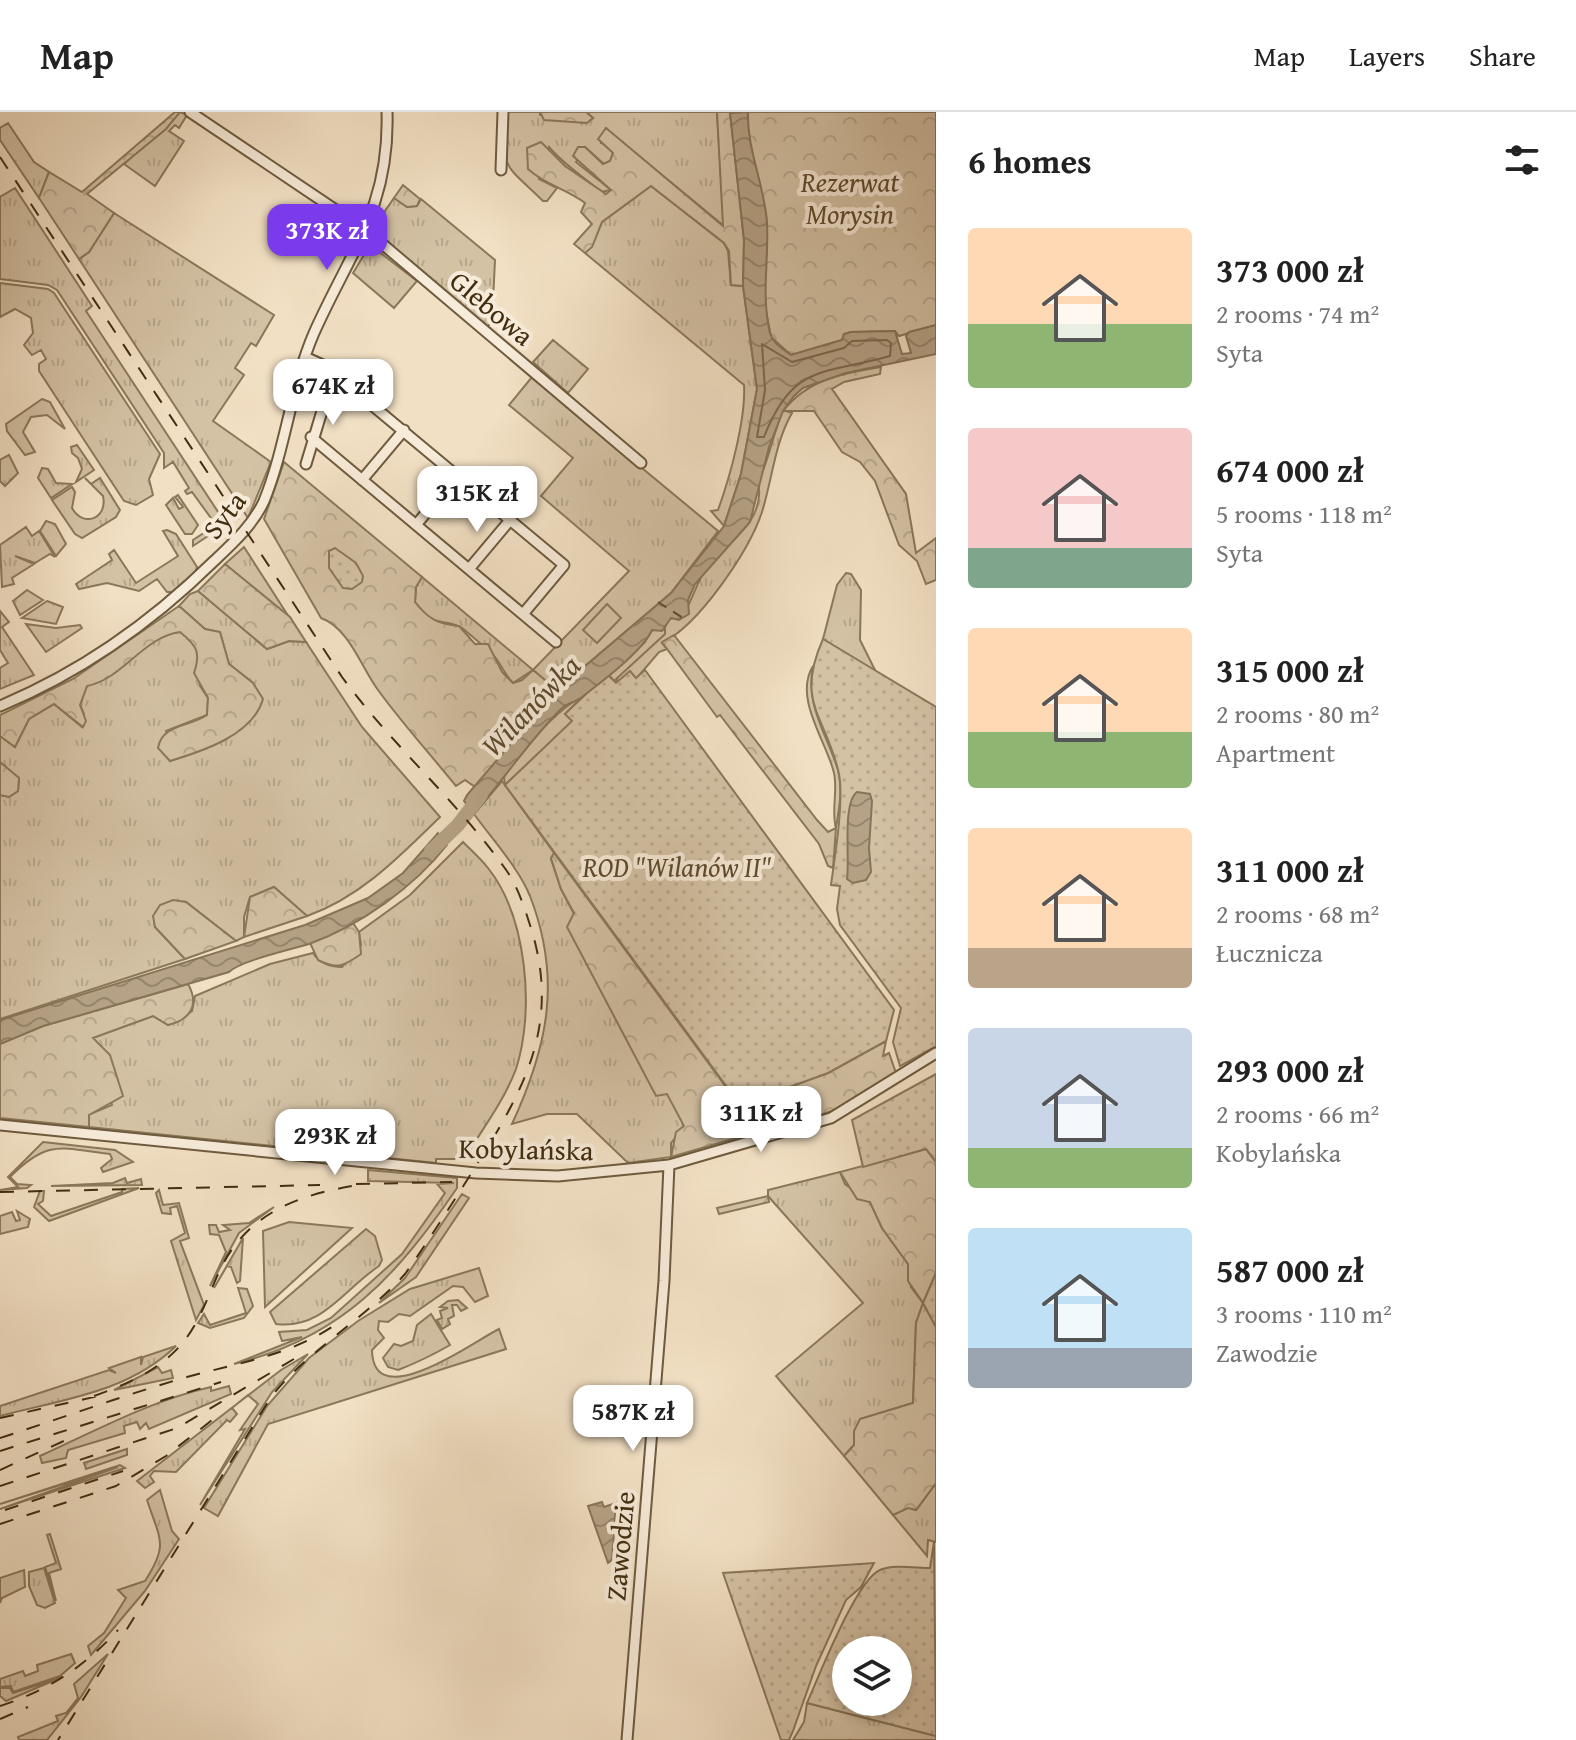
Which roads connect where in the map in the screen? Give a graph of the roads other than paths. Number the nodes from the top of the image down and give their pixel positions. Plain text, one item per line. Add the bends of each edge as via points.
1 (190, 112) edge
2 (387, 112) edge
3 (503, 112) edge
4 (501, 170) dead end
5 (367, 231) junction
6 (305, 357) junction
7 (345, 382) junction
8 (404, 430) junction
9 (311, 437) junction
10 (641, 463) dead end
11 (306, 464) dead end
12 (458, 474) junction
13 (362, 480) junction
14 (511, 519) junction
15 (416, 525) junction
16 (469, 569) junction
17 (523, 614) junction
18 (556, 642) dead end
19 (0, 706) edge
20 (936, 1053) edge
21 (0, 1125) edge
22 (669, 1165) junction
23 (627, 1740) edge

1 - 5 street, Glebowa
2 - 5 street, Syta via 384,168
3 - 4 street
5 - 6 street, Syta
5 - 10 street, Glebowa
6 - 7 street
6 - 19 street, Syta via 267,493 245,530 147,622 55,682
7 - 8 street
7 - 9 street via 322,411
8 - 12 street
8 - 13 street
9 - 11 street
9 - 13 street
12 - 14 street
12 - 15 street
13 - 15 street
14 - 16 street
14 - 17 street via 564,565
15 - 16 street
16 - 17 street
17 - 18 street
20 - 22 street, Kobylańska via 842,1114
21 - 22 street, Kobylańska via 476,1173 558,1176
22 - 23 street, Zawodzie

